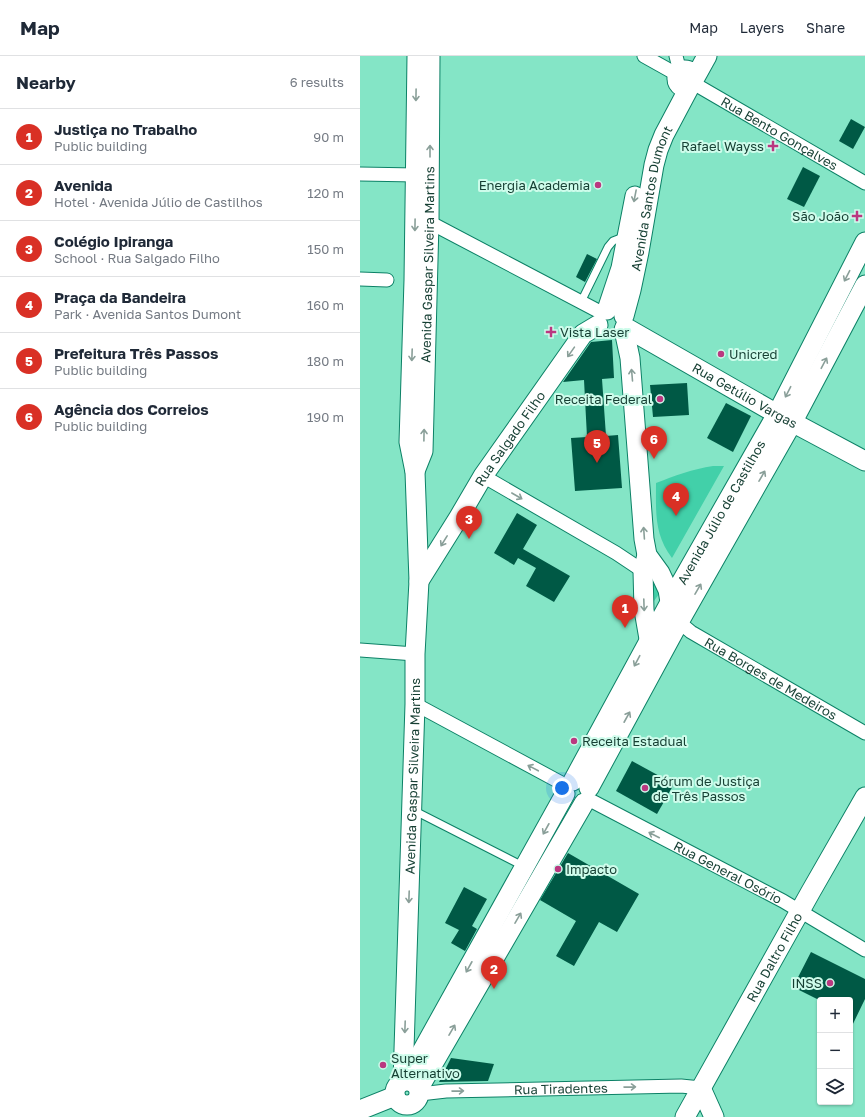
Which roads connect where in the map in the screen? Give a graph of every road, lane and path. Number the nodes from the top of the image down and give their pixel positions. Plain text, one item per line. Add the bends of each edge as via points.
1 (417, 56) edge
2 (430, 56) edge
3 (644, 56) edge
4 (707, 56) edge
5 (684, 73) edge
6 (360, 174) edge
7 (416, 175) junction
8 (865, 183) edge
9 (429, 222) junction
10 (628, 236) junction
11 (865, 242) edge
12 (360, 279) edge
13 (387, 280) dead end
14 (865, 285) edge
15 (581, 302) junction
16 (613, 320) junction
17 (785, 418) junction
18 (865, 461) edge
19 (415, 472) junction
20 (483, 476) junction
21 (645, 563) junction
22 (419, 581) junction
23 (670, 603) junction
24 (679, 622) junction
25 (649, 639) junction
26 (360, 650) edge
27 (415, 654) junction
28 (414, 704) junction
29 (865, 733) edge
30 (578, 792) junction
31 (865, 797) edge
32 (411, 810) junction
33 (525, 867) junction
34 (542, 876) junction
35 (800, 911) junction
36 (865, 950) edge
37 (701, 1088) junction
38 (407, 1098) edge
39 (360, 1110) edge
40 (685, 1117) edge
41 (714, 1117) edge

1 -> 7 street, Avenida Gaspar Silveira Martins
9 -> 2 street, Avenida Gaspar Silveira Martins
3 - 5 street, Rua Bento Gonçalves
4 - 5 street, Avenida Santos Dumont
5 - 8 street, Rua Bento Gonçalves
5 -> 10 street, Avenida Santos Dumont via 650,135
5 - 16 street, Avenida Santos Dumont via 654,164 631,290
6 - 7 street
7 -> 19 street, Avenida Gaspar Silveira Martins via 409,442
9 - 15 street, Rua Getúlio Vargas
19 -> 9 street, Avenida Gaspar Silveira Martins via 423,451
10 - 15 lane via 613,241 608,247
10 - 16 street, Avenida Santos Dumont
11 -> 17 street, Avenida Júlio de Castilhos
12 - 13 street
17 -> 14 street, Avenida Júlio de Castilhos
15 - 16 street, Rua Getúlio Vargas
16 - 17 street, Rua Getúlio Vargas
16 -> 20 street, Rua Salgado Filho via 583,334
21 -> 16 street, Avenida Santos Dumont via 630,358
17 - 18 street, Rua Getúlio Vargas
17 - 23 street, Avenida Júlio de Castilhos
24 -> 17 street, Avenida Júlio de Castilhos
19 - 22 street, Avenida Gaspar Silveira Martins
20 -> 21 street via 616,553
20 -> 22 street, Rua Salgado Filho
21 - 23 street, Avenida Santos Dumont via 660,573 668,590
21 -> 25 street via 644,610
22 - 27 street, Avenida Gaspar Silveira Martins
23 - 24 street, Avenida Santos Dumont via 672,615
23 - 25 street, Avenida Júlio de Castilhos
24 - 29 street, Rua Borges de Medeiros via 691,632
30 -> 24 street, Avenida Júlio de Castilhos
25 -> 30 street, Avenida Júlio de Castilhos
26 - 27 street
27 - 28 street, Avenida Gaspar Silveira Martins
30 -> 28 street, Rua General Osório
28 - 32 street, Avenida Gaspar Silveira Martins
30 -> 33 street, Avenida Júlio de Castilhos
30 - 34 street, Avenida Júlio de Castilhos
35 -> 30 street, Rua General Osório
31 - 35 street, Rua Daltro Filho
32 - 33 lane
32 -> 38 street, Avenida Gaspar Silveira Martins
33 - 34 street
33 -> 38 street, Avenida Júlio de Castilhos
38 -> 34 street, Avenida Júlio de Castilhos
35 - 36 street, Rua General Osório
35 - 37 street, Rua Daltro Filho
38 -> 37 street, Rua Tiradentes via 446,1091 681,1086
37 - 40 street, Rua Daltro Filho
37 - 41 street
38 - 39 street

